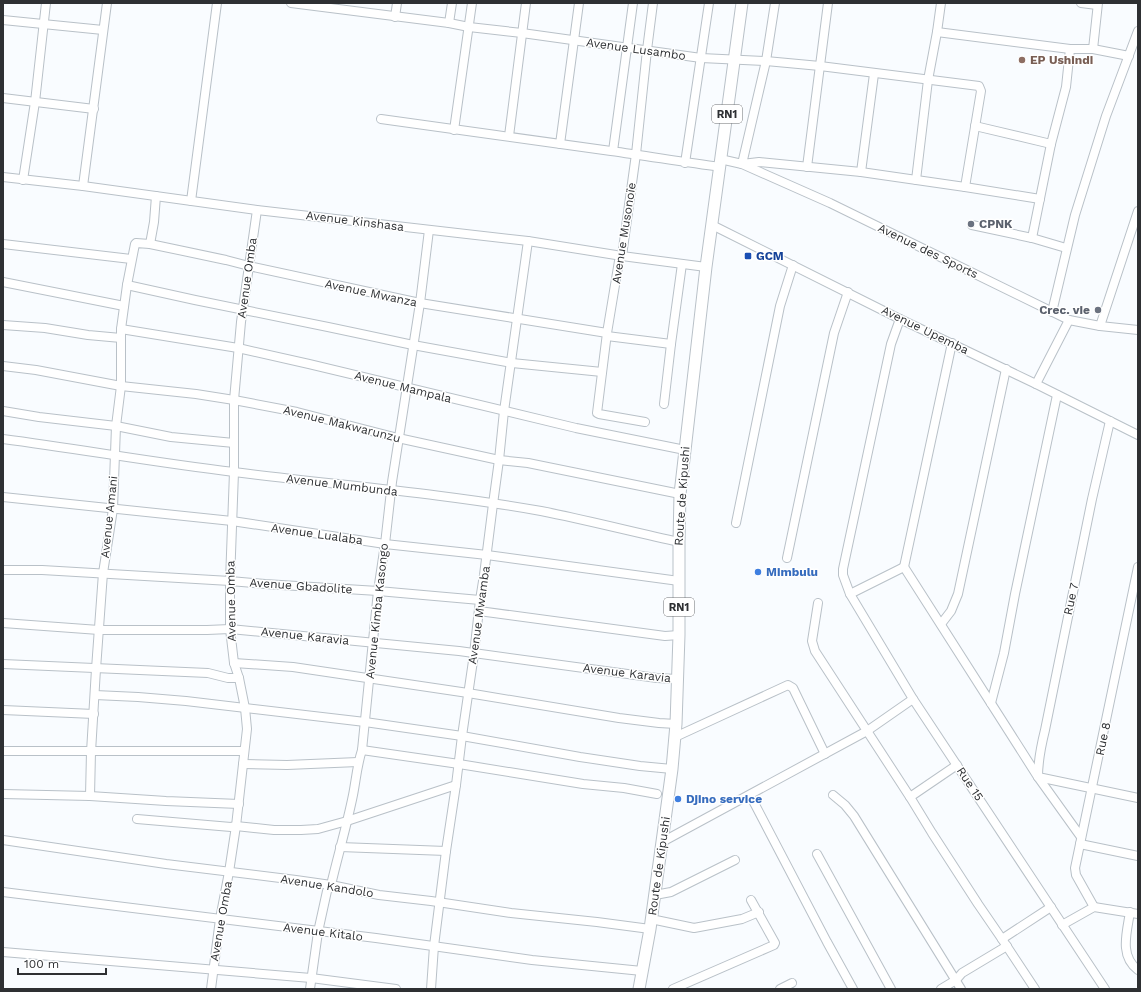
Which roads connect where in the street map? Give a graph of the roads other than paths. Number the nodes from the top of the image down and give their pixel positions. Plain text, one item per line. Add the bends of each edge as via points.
1 (46, 3) edge
2 (107, 3) edge
3 (217, 3) edge
4 (292, 3) edge
5 (397, 3) edge
6 (452, 3) edge
7 (472, 3) edge
8 (526, 3) edge
9 (579, 3) edge
10 (632, 3) edge
11 (653, 3) edge
12 (709, 3) edge
13 (742, 3) edge
14 (775, 3) edge
15 (828, 3) edge
16 (941, 3) edge
17 (1081, 3) edge
18 (1097, 4) edge
19 (344, 6) edge
20 (395, 17) junction
21 (3, 20) edge
22 (449, 23) junction
23 (44, 24) junction
24 (469, 27) junction
25 (104, 30) junction
26 (1138, 30) edge
27 (937, 32) junction
28 (522, 33) junction
29 (574, 41) junction
30 (627, 47) junction
31 (1070, 49) junction
32 (1093, 49) junction
33 (646, 50) junction
34 (1129, 56) junction
35 (701, 58) junction
36 (734, 60) junction
37 (766, 61) junction
38 (820, 66) junction
39 (874, 74) junction
40 (928, 80) junction
41 (3, 98) edge
42 (35, 102) junction
43 (94, 109) junction
44 (381, 119) dead end
45 (975, 126) junction
46 (454, 130) junction
47 (509, 136) junction
48 (560, 144) junction
49 (1051, 144) junction
50 (613, 151) junction
51 (636, 154) junction
52 (685, 163) junction
53 (720, 163) junction
54 (742, 164) junction
55 (807, 167) junction
56 (861, 172) junction
57 (3, 177) edge
58 (23, 180) junction
59 (916, 180) junction
60 (83, 186) junction
61 (965, 187) junction
62 (156, 196) junction
63 (1040, 199) junction
64 (191, 201) junction
65 (257, 210) junction
66 (1138, 210) edge
67 (712, 225) junction
68 (972, 225) dead end
69 (430, 230) junction
70 (1032, 238) junction
71 (528, 241) junction
72 (138, 243) joint
73 (3, 244) edge
74 (150, 244) junction
75 (1066, 248) junction
76 (622, 256) junction
77 (131, 260) junction
78 (682, 264) junction
79 (794, 265) junction
80 (249, 266) junction
81 (706, 267) junction
82 (3, 282) edge
83 (127, 285) junction
84 (848, 292) junction
85 (420, 303) junction
86 (124, 306) junction
87 (243, 310) junction
88 (1052, 312) junction
89 (517, 319) junction
90 (900, 319) junction
91 (1069, 320) junction
92 (3, 325) edge
93 (1100, 326) junction
94 (121, 329) junction
95 (1138, 330) edge
96 (607, 334) junction
97 (121, 338) junction
98 (952, 343) junction
99 (671, 344) junction
100 (413, 345) junction
101 (238, 348) junction
102 (512, 363) junction
103 (3, 366) edge
104 (1006, 369) junction
105 (602, 372) junction
106 (1036, 384) junction
107 (121, 386) junction
108 (406, 387) junction
109 (1057, 395) junction
110 (234, 400) junction
111 (664, 404) dead end
112 (3, 411) edge
113 (504, 412) junction
114 (1110, 421) junction
115 (645, 422) dead end
116 (116, 426) junction
117 (1138, 435) edge
118 (398, 438) junction
119 (3, 439) edge
120 (234, 443) junction
121 (684, 450) junction
122 (115, 455) junction
123 (499, 460) junction
124 (234, 472) junction
125 (391, 490) junction
126 (680, 494) junction
127 (3, 498) edge
128 (493, 504) junction
129 (113, 509) junction
130 (232, 521) junction
131 (736, 523) dead end
132 (679, 542) junction
133 (384, 544) junction
134 (487, 555) junction
135 (787, 558) dead end
136 (904, 567) junction
137 (1138, 567) edge
138 (3, 570) edge
139 (103, 574) junction
140 (230, 581) junction
141 (678, 581) junction
142 (378, 591) junction
143 (850, 594) junction
144 (480, 600) junction
145 (818, 603) dead end
146 (479, 611) junction
147 (3, 623) edge
148 (941, 624) junction
149 (230, 629) junction
150 (100, 630) junction
151 (679, 635) junction
152 (372, 643) junction
153 (474, 654) junction
154 (234, 663) junction
155 (3, 664) edge
156 (96, 669) junction
157 (239, 678) junction
158 (370, 679) junction
159 (678, 679) junction
160 (468, 693) junction
161 (95, 695) junction
162 (913, 699) junction
163 (991, 703) junction
164 (245, 708) junction
165 (3, 710) edge
166 (94, 714) junction
167 (365, 722) junction
168 (676, 724) junction
169 (867, 731) junction
170 (462, 736) junction
171 (675, 737) junction
172 (362, 750) junction
173 (3, 751) edge
174 (244, 751) junction
175 (91, 752) junction
176 (825, 754) junction
177 (358, 762) junction
178 (243, 764) junction
179 (459, 764) junction
180 (957, 765) junction
181 (672, 769) junction
182 (1038, 777) junction
183 (456, 785) junction
184 (1092, 788) junction
185 (3, 794) edge
186 (657, 794) dead end
187 (750, 795) junction
188 (833, 795) dead end
189 (90, 796) junction
190 (910, 797) junction
191 (1138, 798) edge
192 (239, 804) junction
193 (137, 819) dead end
194 (347, 821) junction
195 (236, 826) junction
196 (3, 840) edge
197 (1080, 841) junction
198 (662, 842) junction
199 (340, 847) junction
200 (446, 851) junction
201 (818, 854) dead end
202 (1138, 856) edge
203 (735, 860) dead end
204 (229, 872) junction
205 (331, 885) junction
206 (3, 892) edge
207 (655, 895) junction
208 (751, 900) dead end
209 (440, 902) junction
210 (1094, 906) junction
211 (1051, 907) junction
212 (759, 912) junction
213 (1134, 913) edge
214 (220, 919) junction
215 (651, 924) junction
216 (1062, 925) junction
217 (318, 932) junction
218 (1005, 942) junction
219 (434, 946) junction
220 (3, 952) edge
221 (213, 969) junction
222 (1138, 970) edge
223 (642, 971) junction
224 (311, 978) junction
225 (956, 980) junction
226 (792, 983) dead end
227 (211, 989) edge
228 (310, 989) edge
229 (396, 989) edge
230 (431, 989) edge
231 (639, 989) edge
232 (673, 989) edge
233 (780, 989) edge
234 (853, 989) edge
235 (891, 989) edge
236 (941, 989) edge
237 (961, 989) edge
238 (1035, 989) edge
239 (1105, 989) edge

1 - 23 street
2 - 25 street
3 - 64 street
4 - 19 street, Avenue Lusambo
5 - 20 street
6 - 22 street
7 - 24 street
8 - 28 street
9 - 29 street
10 - 30 street
11 - 33 street, Avenue Musonoïe
12 - 35 street
13 - 36 highway, Route de Kipushi / RN1
14 - 37 street
15 - 38 street
16 - 27 street
17 - 18 street
18 - 32 street
19 - 20 street, Avenue Lusambo
20 - 22 street, Avenue Lusambo
21 - 23 street
22 - 24 street, Avenue Lusambo
23 - 25 street
23 - 42 street
24 - 28 street, Avenue Lusambo
24 - 46 street
25 - 43 street
26 - 34 street
27 - 31 street
27 - 40 street
28 - 29 street, Avenue Lusambo
28 - 47 street
29 - 30 street, Avenue Lusambo
29 - 48 street
30 - 33 street, Avenue Lusambo
30 - 50 street
31 - 32 street
31 - 49 street via 1066,88
32 - 34 street
33 - 35 street, Avenue Lusambo
33 - 51 street, Avenue Musonoïe
34 - 75 street via 1106,116
35 - 36 street, Avenue Lusambo
35 - 52 street
36 - 37 street, Avenue Lusambo
36 - 53 highway, Route de Kipushi / RN1
37 - 38 street, Avenue Lusambo
37 - 54 street
38 - 39 street, Avenue Lusambo
38 - 55 street
39 - 40 street, Avenue Lusambo
39 - 56 street
40 - 45 street, Avenue Lusambo via 979,86 981,91
40 - 59 street
41 - 42 street
42 - 43 street
42 - 58 street
43 - 60 street
44 - 46 street, Avenue des Sports
45 - 49 street
45 - 61 street
46 - 47 street, Avenue des Sports
47 - 48 street, Avenue des Sports
48 - 50 street, Avenue des Sports
49 - 63 street
50 - 51 street, Avenue des Sports
51 - 52 street, Avenue des Sports
51 - 76 street, Avenue Musonoïe
52 - 53 street, Avenue des Sports
53 - 54 street, Avenue des Sports
53 - 67 highway, Route de Kipushi / RN1
54 - 55 street via 759,162
54 - 88 street, Avenue des Sports
55 - 56 street
56 - 59 street
57 - 58 street, Avenue Kinshasa
58 - 60 street, Avenue Kinshasa
59 - 61 street
60 - 62 street, Avenue Kinshasa
61 - 63 street
62 - 64 street, Avenue Kinshasa
62 - 74 street
63 - 70 street
64 - 65 street, Avenue Kinshasa
65 - 69 street, Avenue Kinshasa
65 - 80 street, Avenue Omba
66 - 93 street
67 - 79 street, Avenue Upemba
67 - 81 highway, Route de Kipushi / RN1
68 - 70 street
69 - 71 street, Avenue Kinshasa
69 - 85 street, Avenue Kimba Kasongo
70 - 75 street
71 - 76 street, Avenue Kinshasa
71 - 89 street, Avenue Mwamba
72 - 74 street, Avenue Mwanza
72 - 77 street, Avenue Amani via 134,244
73 - 77 street
74 - 80 street, Avenue Mwanza
75 - 88 street
76 - 78 street, Avenue Kinshasa
76 - 96 street, Avenue Musonoïe via 619,261
77 - 83 street, Avenue Amani
78 - 81 street, Avenue Kinshasa
78 - 99 street
79 - 84 street, Avenue Upemba
79 - 131 street via 780,306
80 - 85 street, Avenue Mwanza
80 - 87 street, Avenue Omba
81 - 121 highway, Route de Kipushi / RN1
82 - 86 street
83 - 86 street, Avenue Amani
83 - 87 street
84 - 90 street, Avenue Upemba
84 - 135 street via 834,332
85 - 89 street, Avenue Mwanza
85 - 100 street, Avenue Kimba Kasongo
86 - 94 street, Avenue Amani
87 - 100 street
87 - 101 street, Avenue Omba
88 - 91 street, Avenue des Sports
89 - 96 street, Avenue Mwanza
89 - 102 street, Avenue Mwamba
90 - 98 street, Avenue Upemba
90 - 143 street, Rue 15 via 890,344 842,575
91 - 93 street, Avenue des Sports
91 - 106 street
92 - 97 street
93 - 95 street, Avenue des Sports
94 - 97 street, Avenue Amani
94 - 101 street, Avenue Mampala
96 - 99 street, Avenue Mwanza
96 - 105 street, Avenue Musonoïe
97 - 107 street, Avenue Amani
98 - 104 street, Avenue Upemba
98 - 136 street
99 - 111 street
100 - 102 street
100 - 108 street, Avenue Kimba Kasongo
101 - 108 street, Avenue Mampala
101 - 110 street, Avenue Omba
102 - 105 street
102 - 113 street, Avenue Mwamba
103 - 107 street, Avenue Makwarunzu
104 - 106 street, Avenue Upemba
104 - 148 street via 958,594 951,611
105 - 115 street, Avenue Musonoïe via 598,414
106 - 109 street, Avenue Upemba
107 - 110 street, Avenue Makwarunzu
107 - 116 street, Avenue Amani
108 - 113 street, Avenue Mampala
108 - 118 street, Avenue Kimba Kasongo
109 - 114 street, Avenue Upemba
109 - 163 street via 1004,653
110 - 118 street, Avenue Makwarunzu via 297,412
110 - 120 street, Avenue Omba
112 - 116 street
113 - 121 street, Avenue Mampala
113 - 123 street, Avenue Mwamba
114 - 117 street, Avenue Upemba
114 - 182 street, Rue 7 via 1040,751
116 - 120 street via 171,437
116 - 122 street, Avenue Amani
118 - 123 street, Avenue Makwarunzu
118 - 125 street, Avenue Kimba Kasongo
119 - 122 street, Avenue Mumbunda
120 - 124 street, Avenue Omba
121 - 126 highway, Route de Kipushi / RN1
122 - 124 street, Avenue Mumbunda
122 - 129 street, Avenue Amani
123 - 126 street, Avenue Makwarunzu via 542,466
123 - 128 street, Avenue Mwamba
124 - 125 street, Avenue Mumbunda
124 - 130 street, Avenue Omba
125 - 128 street, Avenue Mumbunda
125 - 133 street, Avenue Kimba Kasongo
126 - 132 highway, Route de Kipushi / RN1
127 - 129 street, Avenue Lualaba
128 - 132 street, Avenue Mumbunda
128 - 134 street, Avenue Mwamba
129 - 130 street, Avenue Lualaba
129 - 139 street, Avenue Amani
130 - 133 street, Avenue Lualaba
130 - 140 street, Avenue Omba
132 - 141 highway, Route de Kipushi / RN1
133 - 134 street, Avenue Lualaba
133 - 142 street, Avenue Kimba Kasongo
134 - 141 street, Avenue Lualaba
134 - 144 street, Avenue Mwamba
136 - 143 street
136 - 148 street
137 - 184 street, Rue 8
138 - 139 street, Avenue Gbadolite
139 - 140 street, Avenue Gbadolite
139 - 150 street, Avenue Amani
140 - 142 street, Avenue Gbadolite
140 - 149 street, Avenue Omba
141 - 151 highway, Route de Kipushi / RN1
142 - 144 street, Avenue Gbadolite
142 - 152 street, Avenue Kimba Kasongo
143 - 162 street, Rue 15
144 - 146 street, Avenue Mwamba
145 - 169 street via 812,637 813,647
146 - 151 street via 665,636
146 - 153 street, Avenue Mwamba
147 - 150 street, Avenue Karavia
148 - 163 street
149 - 150 street, Avenue Karavia
149 - 152 street, Avenue Karavia
149 - 154 street, Avenue Omba
150 - 156 street, Avenue Amani
151 - 159 highway, Route de Kipushi / RN1
152 - 153 street, Avenue Karavia
152 - 158 street, Avenue Kimba Kasongo
153 - 159 street, Avenue Karavia
153 - 160 street, Avenue Mwamba
154 - 157 street, Avenue Omba
154 - 158 street via 293,667
155 - 156 street
156 - 157 street via 208,673
156 - 161 street, Avenue Amani
157 - 164 street, Avenue Omba
158 - 160 street
158 - 167 street, Avenue Kimba Kasongo
159 - 168 highway, Route de Kipushi / RN1
160 - 168 street via 619,718
160 - 170 street, Avenue Mwamba
161 - 164 street
161 - 166 street, Avenue Amani
162 - 169 street
162 - 180 street, Rue 15
163 - 182 street
164 - 167 street
164 - 174 street, Avenue Omba via 247,729
165 - 166 street
166 - 175 street, Avenue Amani
167 - 170 street
167 - 172 street, Avenue Kimba Kasongo
168 - 171 highway, Route de Kipushi / RN1
169 - 176 street
169 - 190 street
170 - 179 street, Avenue Mwamba
170 - 181 street via 580,757
171 - 176 street via 788,685 793,688
171 - 181 highway, Route de Kipushi / RN1
172 - 177 street, Avenue Kimba Kasongo
172 - 179 street
173 - 175 street
174 - 175 street
174 - 178 street, Avenue Omba
175 - 189 street, Avenue Amani
176 - 187 street
177 - 178 street
177 - 194 street, Avenue Kimba Kasongo
178 - 192 street, Avenue Omba
179 - 183 street, Avenue Mwamba
179 - 186 street
180 - 190 street
180 - 211 street, Rue 15
181 - 198 highway, Route de Kipushi / RN1
182 - 184 street
182 - 197 street
183 - 194 street
183 - 200 street, Avenue Mwamba
184 - 191 street
184 - 197 street, Rue 8
185 - 189 street
187 - 198 street
187 - 234 street
188 - 225 street via 854,816
189 - 192 street
190 - 218 street
192 - 195 street, Avenue Omba
193 - 195 street
194 - 195 street via 318,829 300,830
194 - 199 street, Avenue Kimba Kasongo
195 - 204 street, Avenue Omba
196 - 204 street, Avenue Kandolo
197 - 202 street
197 - 210 street, Rue 8 via 1075,872
198 - 207 highway, Route de Kipushi / RN1
199 - 200 street
199 - 205 street, Avenue Kimba Kasongo
200 - 209 street, Avenue Mwamba
201 - 235 street
203 - 207 street via 671,892
204 - 205 street, Avenue Kandolo
204 - 214 street, Avenue Omba
205 - 209 street, Avenue Kandolo via 379,895
205 - 217 street, Avenue Kimba Kasongo via 327,891
206 - 214 street, Avenue Kitalo
207 - 215 highway, Route de Kipushi / RN1
208 - 212 street
209 - 215 street, Avenue Kandolo via 597,922
209 - 219 street, Avenue Mwamba
210 - 213 street
210 - 216 street
211 - 216 street, Rue 15
211 - 218 street
212 - 215 street, Avenue Kandolo via 742,919 694,928
212 - 232 street via 775,945
213 - 222 street via 1125,942 1132,966
214 - 217 street, Avenue Kitalo
214 - 221 street, Avenue Omba
215 - 223 highway, Route de Kipushi / RN1
216 - 239 street, Rue 15
217 - 219 street, Avenue Kitalo
217 - 224 street, Avenue Kimba Kasongo
218 - 225 street
218 - 238 street
219 - 223 street, Avenue Kitalo via 532,960
219 - 230 street, Avenue Mwamba
220 - 221 street
221 - 224 street
221 - 227 street, Avenue Omba
223 - 231 highway, Route de Kipushi / RN1
224 - 228 street, Avenue Kimba Kasongo
224 - 229 street
225 - 236 street
225 - 237 street
226 - 233 street

